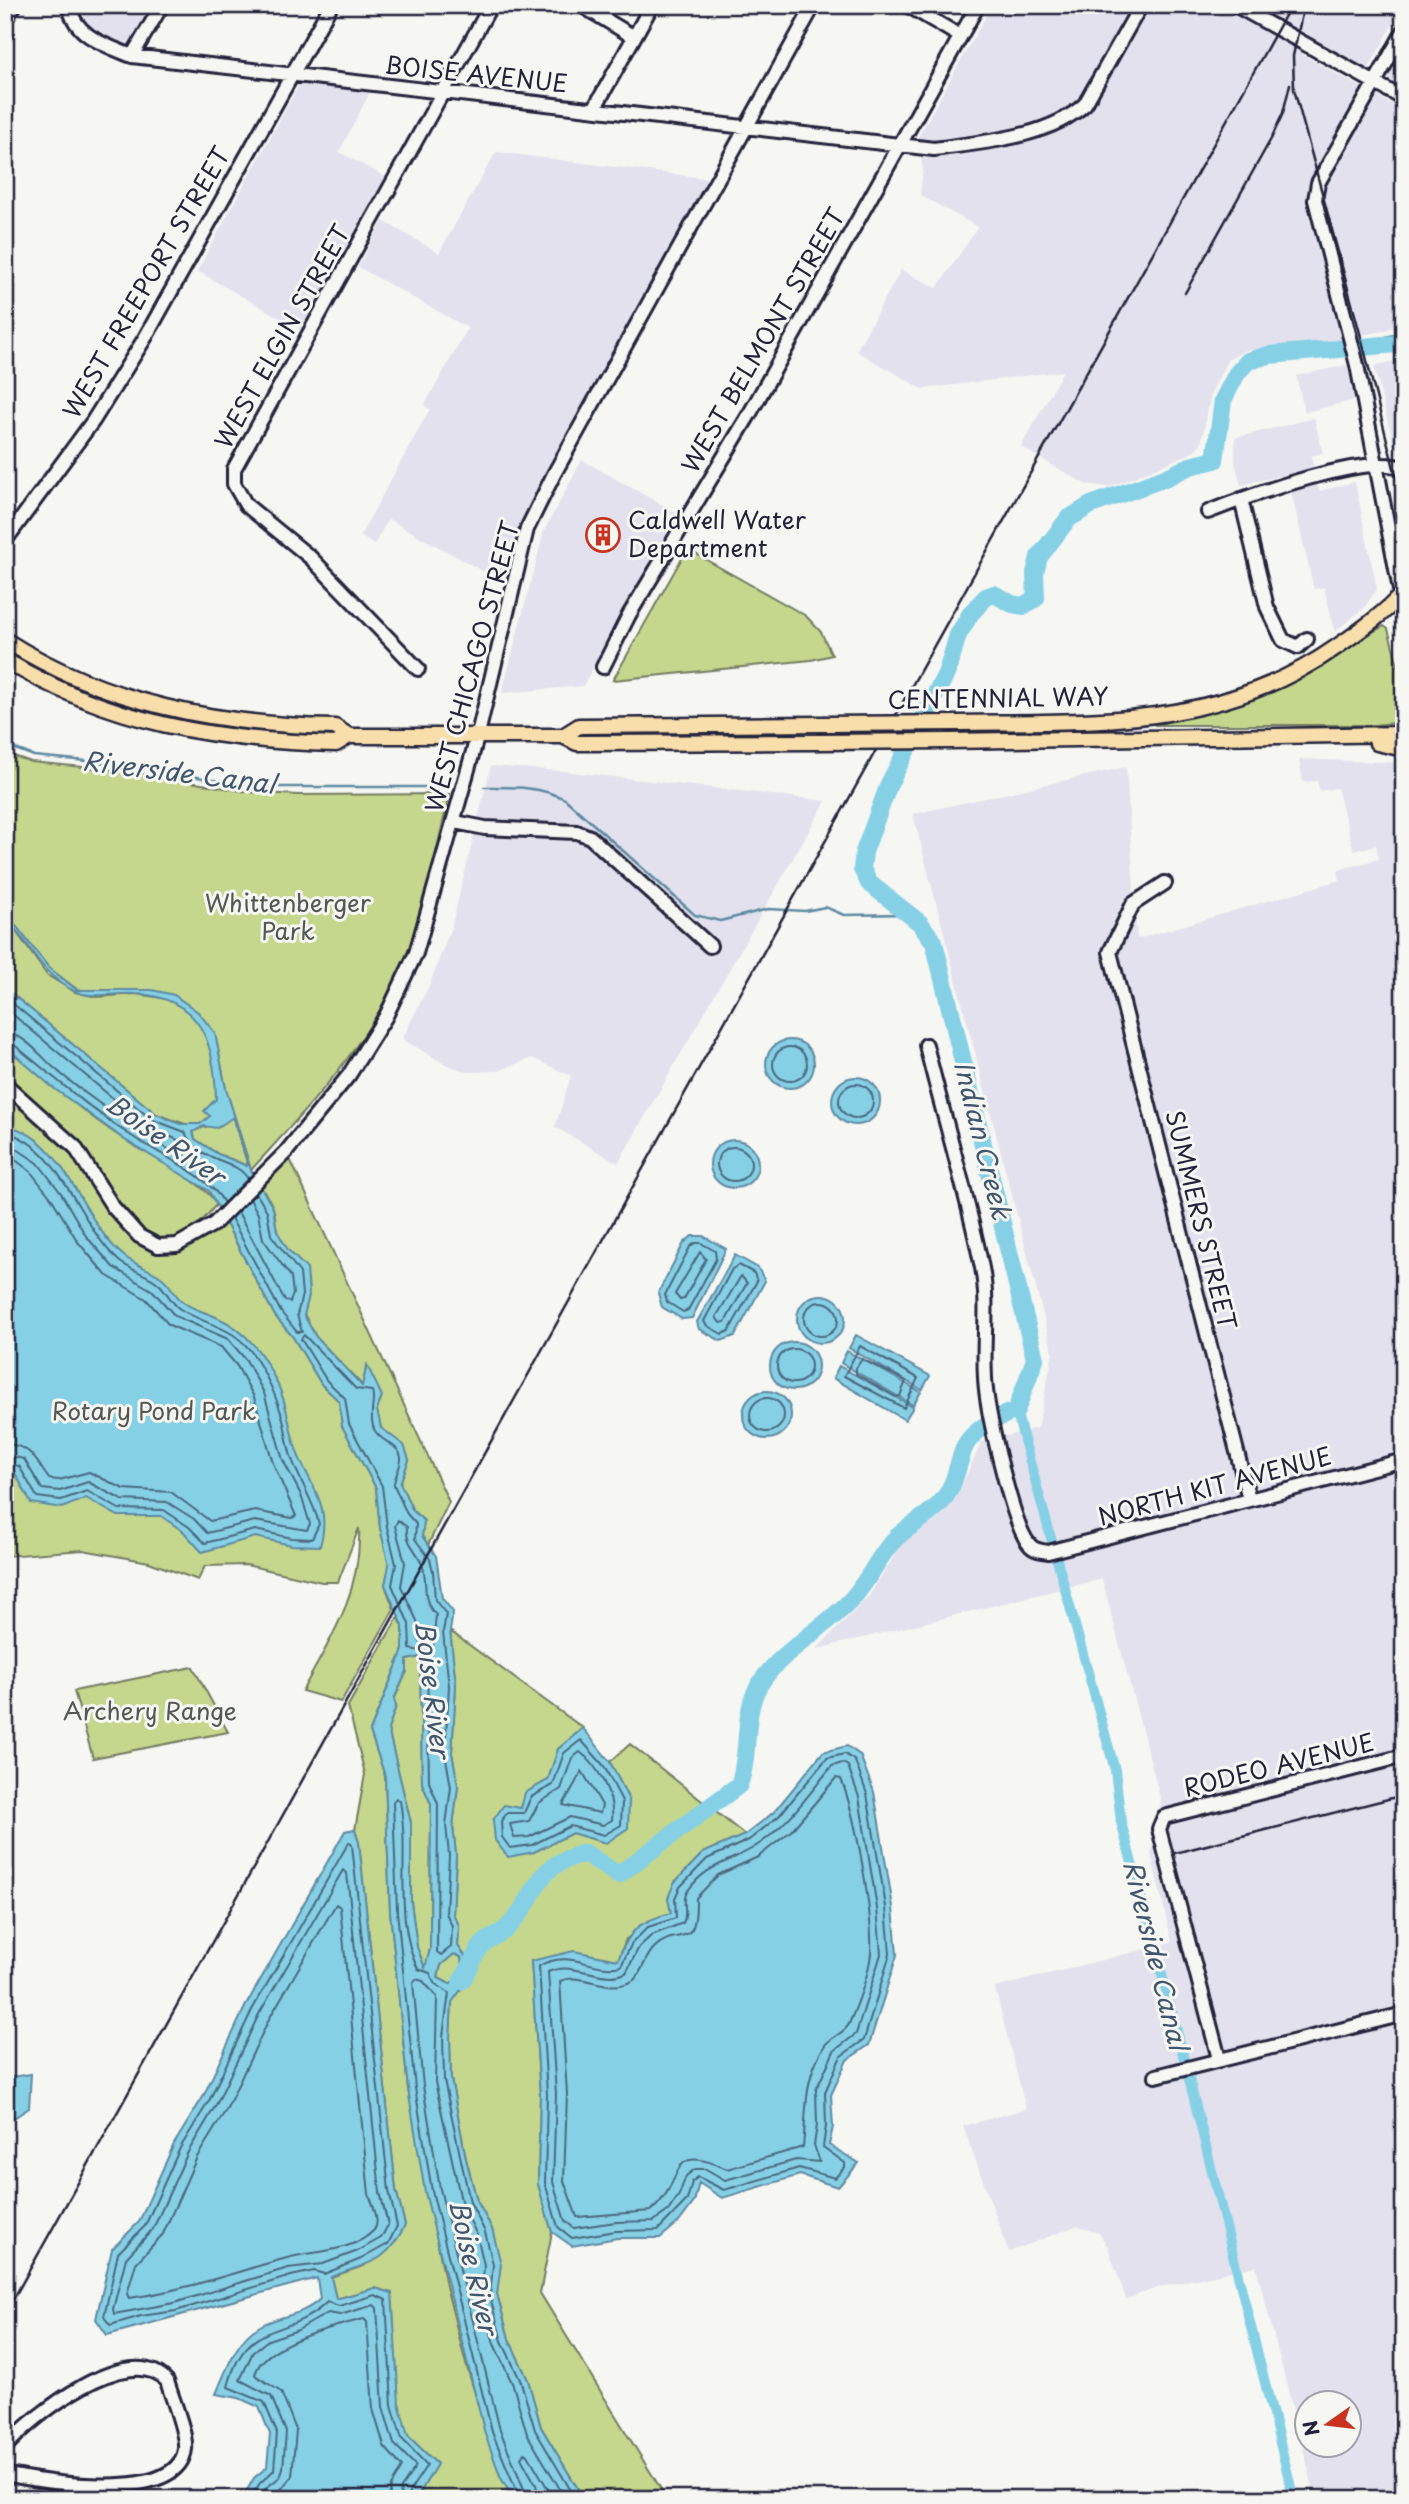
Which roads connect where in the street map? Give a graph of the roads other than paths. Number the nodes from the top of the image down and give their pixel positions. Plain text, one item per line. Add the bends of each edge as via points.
1 (12, 5) edge
2 (69, 5) edge
3 (162, 5) edge
4 (331, 5) edge
5 (491, 5) edge
6 (581, 5) edge
7 (652, 5) edge
8 (814, 5) edge
9 (907, 5) edge
10 (978, 5) edge
11 (1141, 5) edge
12 (1235, 5) edge
13 (5, 15) edge
14 (1404, 31) edge
15 (960, 36) junction
16 (634, 37) junction
17 (132, 56) junction
18 (293, 74) junction
19 (1375, 83) junction
20 (442, 93) junction
21 (1404, 99) edge
22 (594, 109) junction
23 (748, 127) junction
24 (899, 145) junction
25 (1376, 464) junction
26 (1404, 469) edge
27 (1241, 499) junction
28 (1208, 512) dead end
29 (5, 541) edge
30 (1403, 597) edge
31 (1307, 639) dead end
32 (5, 640) edge
33 (5, 660) edge
34 (603, 667) dead end
35 (418, 669) dead end
36 (478, 734) junction
37 (1404, 734) edge
38 (349, 736) junction
39 (564, 736) junction
40 (1198, 737) junction
41 (1404, 749) edge
42 (454, 822) junction
43 (1165, 883) dead end
44 (710, 946) dead end
45 (926, 1045) dead end
46 (5, 1084) edge
47 (1404, 1460) edge
48 (1249, 1499) junction
49 (1404, 1756) edge
50 (1404, 2014) edge
51 (1219, 2059) junction
52 (1156, 2076) dead end
53 (5, 2446) edge
54 (5, 2474) edge

1 - 13 highway
2 - 17 street, BOISE AVENUE via 86,34
3 - 17 street
4 - 18 street, WEST FREEPORT STREET
5 - 20 street
6 - 16 street
7 - 16 street
8 - 23 street, WEST CHICAGO STREET
9 - 15 street
10 - 15 street, WEST BELMONT STREET
11 - 24 street, BOISE AVENUE via 1085,104 1074,114 1039,128 973,143 934,149
12 - 19 street
14 - 19 street
15 - 24 street, WEST BELMONT STREET
16 - 22 street
17 - 18 street, BOISE AVENUE
18 - 20 street, BOISE AVENUE
18 - 29 street, WEST FREEPORT STREET via 123,373
19 - 21 street
19 - 25 street via 1318,183 1315,200 1357,365
20 - 22 street, BOISE AVENUE
20 - 35 street, WEST ELGIN STREET via 243,453 234,477 246,505 312,558
22 - 23 street, BOISE AVENUE
23 - 24 street, BOISE AVENUE
23 - 36 street, WEST CHICAGO STREET via 527,529
24 - 34 street, WEST BELMONT STREET
25 - 26 street via 1392,463
25 - 27 street
25 - 30 street
27 - 28 street
27 - 31 street via 1266,607 1283,640 1298,647
30 - 39 main road, CENTENNIAL WAY, bridge via 1297,673 1215,705 1127,720 579,726
32 - 38 main road, CENTENNIAL WAY via 66,674 175,711 279,726 335,727
33 - 38 main road, CENTENNIAL WAY via 72,692 168,727 273,743 336,744
36 - 38 main road, CENTENNIAL WAY
36 - 39 main road, CENTENNIAL WAY
36 - 42 street, WEST CHICAGO STREET
37 - 40 main road, CENTENNIAL WAY
39 - 40 main road, CENTENNIAL WAY, bridge via 578,743
40 - 41 main road via 1223,744 1385,743
42 - 44 street via 577,832 590,837
42 - 46 street, WEST CHICAGO STREET via 416,953 386,1016 349,1075 286,1152 214,1224 177,1245 158,1246 139,1236 113,1207 75,1147
43 - 48 street, SUMMERS STREET via 1133,904 1110,951
45 - 48 street, NORTH KIT AVENUE via 982,1270 989,1410 1012,1503 1028,1544 1042,1551 1062,1548
47 - 48 street, NORTH KIT AVENUE
49 - 51 street, RODEO AVENUE via 1164,1817 1159,1829
50 - 51 street
51 - 52 street
53 - 54 street via 50,2407 84,2386 142,2367 167,2381 186,2448 168,2479 154,2486 66,2486

